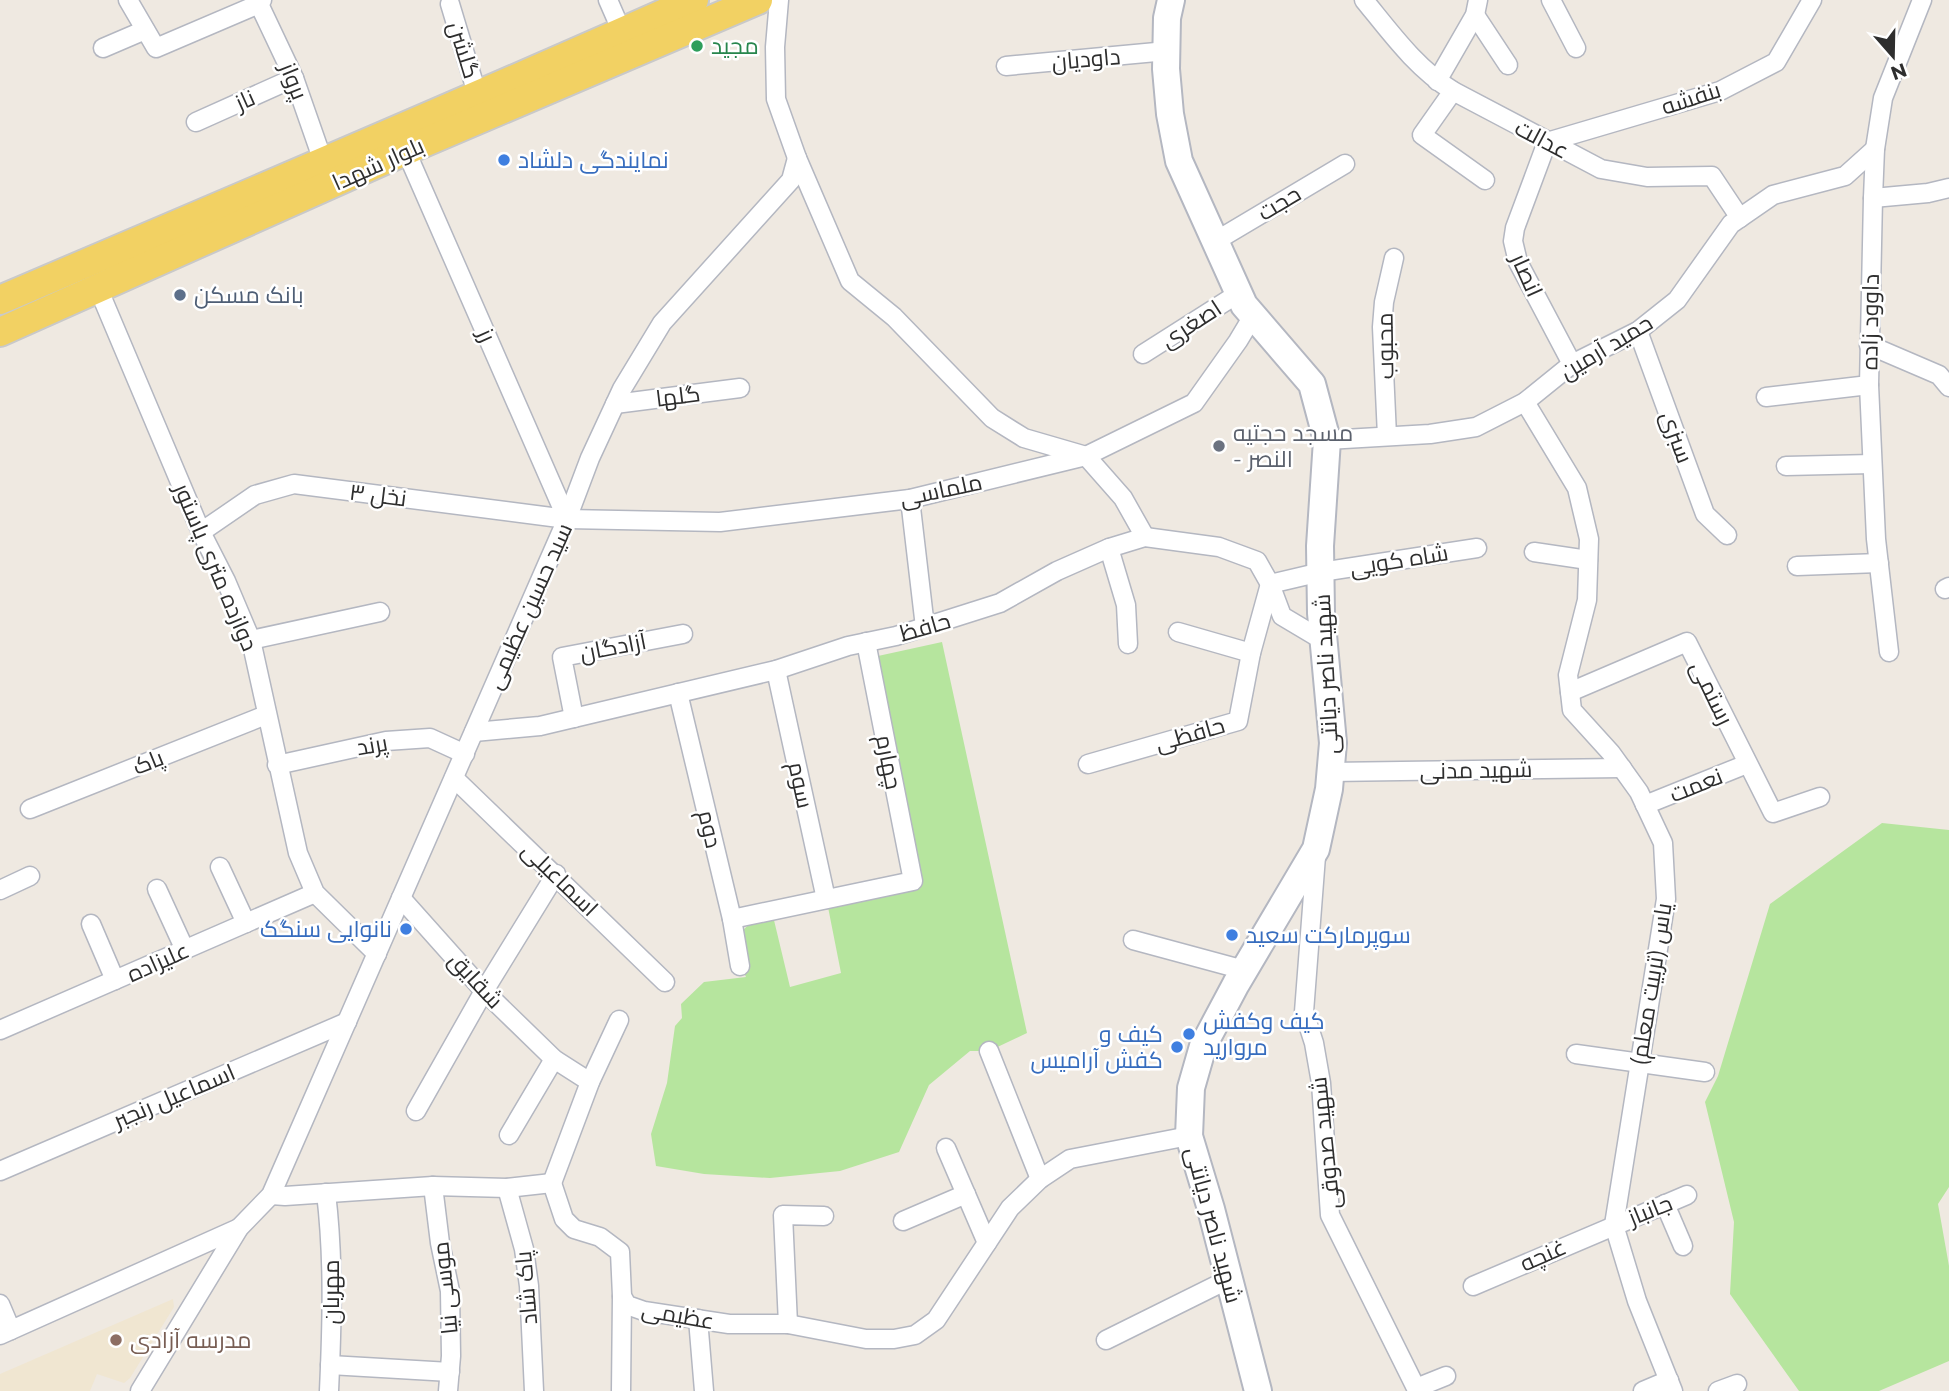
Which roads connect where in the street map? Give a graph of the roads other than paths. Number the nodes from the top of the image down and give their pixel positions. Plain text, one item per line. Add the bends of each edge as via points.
1 (128, 0) edge
2 (608, 0) edge
3 (694, 0) edge
4 (758, 0) edge
5 (779, 0) edge
6 (1171, 0) edge
7 (1364, 0) edge
8 (1551, 0) edge
9 (1922, 0) edge
10 (261, 2) edge
11 (450, 4) dead end
12 (1809, 6) edge
13 (1477, 7) edge
14 (145, 30) junction
15 (622, 32) junction
16 (103, 48) dead end
17 (1576, 48) dead end
18 (1167, 51) junction
19 (1508, 65) dead end
20 (1006, 66) dead end
21 (294, 78) junction
22 (1445, 86) junction
23 (478, 97) junction
24 (196, 122) dead end
25 (1547, 142) junction
26 (1875, 149) junction
27 (406, 151) junction
28 (797, 158) junction
29 (323, 161) junction
30 (1345, 164) dead end
31 (1485, 180) dead end
32 (1949, 188) edge
33 (1873, 198) junction
34 (1740, 218) junction
35 (1214, 242) junction
36 (1394, 258) dead end
37 (98, 288) junction
38 (1239, 293) junction
39 (0, 300) edge
40 (1253, 316) junction
41 (1638, 331) junction
42 (0, 332) edge
43 (1869, 345) junction
44 (1143, 354) dead end
45 (1572, 364) junction
46 (1869, 385) junction
47 (1949, 387) edge
48 (740, 388) dead end
49 (1766, 397) dead end
50 (1525, 402) junction
51 (615, 404) junction
52 (1387, 436) junction
53 (1328, 440) junction
54 (1086, 456) junction
55 (1872, 464) junction
56 (1786, 466) dead end
57 (910, 499) junction
58 (568, 519) junction
59 (201, 532) junction
60 (1727, 536) dead end
61 (1145, 537) junction
62 (1109, 548) junction
63 (1477, 548) dead end
64 (1534, 552) dead end
65 (1588, 560) junction
66 (1879, 563) junction
67 (1797, 566) dead end
68 (1321, 572) junction
69 (1270, 584) junction
70 (380, 612) dead end
71 (925, 627) junction
72 (1178, 632) dead end
73 (683, 634) dead end
74 (251, 640) junction
75 (1324, 641) junction
76 (866, 642) junction
77 (1128, 644) dead end
78 (1889, 652) dead end
79 (1251, 653) junction
80 (776, 670) junction
81 (1570, 692) junction
82 (678, 693) junction
83 (266, 715) junction
84 (574, 718) junction
85 (474, 732) junction
86 (465, 754) junction
87 (1088, 764) dead end
88 (1747, 764) junction
89 (277, 765) junction
90 (1622, 768) junction
91 (1330, 772) junction
92 (454, 778) junction
93 (1820, 797) dead end
94 (1645, 805) junction
95 (30, 809) dead end
96 (1316, 849) junction
97 (220, 867) dead end
98 (555, 874) junction
99 (30, 876) dead end
100 (157, 889) dead end
101 (0, 890) edge
102 (315, 893) junction
103 (401, 898) junction
104 (826, 899) junction
105 (732, 919) junction
106 (246, 923) junction
107 (91, 924) dead end
108 (1133, 940) dead end
109 (185, 950) junction
110 (377, 954) junction
111 (740, 966) dead end
112 (1244, 970) junction
113 (116, 980) junction
114 (665, 982) dead end
115 (484, 990) junction
116 (619, 1020) dead end
117 (347, 1022) junction
118 (0, 1030) edge
119 (989, 1051) dead end
120 (1576, 1054) dead end
121 (554, 1059) junction
122 (1639, 1063) junction
123 (1705, 1072) dead end
124 (590, 1082) junction
125 (416, 1111) dead end
126 (509, 1135) dead end
127 (1189, 1136) junction
128 (946, 1148) dead end
129 (0, 1171) edge
130 (1040, 1179) junction
131 (552, 1183) junction
132 (433, 1186) junction
133 (507, 1188) junction
134 (326, 1192) junction
135 (966, 1194) junction
136 (271, 1195) junction
137 (1686, 1195) dead end
138 (1665, 1204) junction
139 (824, 1216) dead end
140 (903, 1221) dead end
141 (1614, 1225) junction
142 (239, 1228) junction
143 (987, 1243) junction
144 (1683, 1246) dead end
145 (1229, 1279) junction
146 (1473, 1286) dead end
147 (622, 1296) junction
148 (0, 1304) edge
149 (698, 1319) junction
150 (788, 1324) junction
151 (6, 1332) edge
152 (1106, 1340) dead end
153 (330, 1365) junction
154 (450, 1372) junction
155 (1446, 1376) dead end
156 (1737, 1384) dead end
157 (1671, 1385) edge
158 (140, 1391) edge
159 (328, 1391) edge
160 (448, 1391) edge
161 (534, 1391) edge
162 (621, 1391) edge
163 (704, 1391) edge
164 (1258, 1391) edge
165 (1643, 1391) edge
166 (1718, 1391) edge

1 - 14 street
2 - 15 street
3 - 15 main road, بلوار شهدا
4 - 27 main road, بلوار شهدا
5 - 28 street via 776,99
6 - 18 main road, شهید ناصر دیانتی
7 - 22 street, عدالت via 1409,55
8 - 17 street
9 - 26 street, داوود زاده via 1883,98
10 - 14 street via 156,48
10 - 21 street, پرواز
11 - 23 street, گلشن
12 - 25 street, بنفشه via 1776,62 1720,91
13 - 19 street
13 - 22 street
14 - 16 street
15 - 23 main road, بلوار شهدا
18 - 20 street, داودیان
18 - 35 main road, شهید ناصر دیانتی via 1170,114 1179,161
21 - 24 street, ناز
21 - 29 street, پرواز
22 - 25 street, عدالت
22 - 31 street via 1422,135
23 - 29 main road, بلوار شهدا
25 - 34 street, عدالت via 1601,169 1647,177 1712,176
25 - 45 street, انصار via 1513,241 1518,262
26 - 33 street, داوود زاده
26 - 34 street, حمید آرمین via 1845,176 1773,195
27 - 37 main road, بلوار شهدا
27 - 58 street, رز
28 - 51 street, سید حسین عظیمی via 791,180 662,323
28 - 54 street via 850,281 894,317 992,418 1024,438
29 - 39 main road, بلوار شهدا
30 - 35 street, حجت
32 - 33 street
33 - 43 street, داوود زاده
34 - 41 street, حمید آرمین via 1677,300
35 - 38 main road, شهید ناصر دیانتی
36 - 52 street, محبوب via 1382,327
37 - 42 main road, بلوار شهدا
37 - 59 street, دوازده متری پاستور
38 - 40 main road, شهید ناصر دیانتی
38 - 44 street, اصغری
40 - 53 main road, شهید ناصر دیانتی via 1312,384
40 - 54 street, ملماسی via 1194,403
41 - 45 street, حمید آرمین
41 - 60 street, سبزی via 1705,514
43 - 46 street, داوود زاده
43 - 47 street via 1939,375
45 - 50 street, حمید آرمین
46 - 49 street
46 - 55 street, داوود زاده
48 - 51 street, گلها
50 - 52 street, حمید آرمین via 1475,427
50 - 65 street, یاس (تربیت معلم) via 1577,488 1589,539
51 - 58 street, سید حسین عظیمی
52 - 53 street, حمید آرمین
53 - 68 main road, شهید ناصر دیانتی
54 - 57 street, ملماسی
54 - 61 street via 1122,498
55 - 56 street
55 - 66 street, داوود زاده
57 - 58 street, ملماسی via 720,522
57 - 71 street
58 - 59 street, نخل ۳ via 294,484 255,495
58 - 85 street, سید حسین عظیمی
59 - 74 street, دوازده متری پاستور
61 - 62 street, حافظ
61 - 69 street, حافظ via 1219,547 1244,556 1257,561
62 - 71 street, حافظ via 1000,603
62 - 77 street via 1126,604
63 - 68 street, شاه کویی
64 - 65 street
65 - 81 street, یاس (تربیت معلم) via 1587,600 1568,675
66 - 67 street
66 - 78 street, داوود زاده
68 - 69 street, شاه کویی
68 - 75 main road, شهید ناصر دیانتی
69 - 75 street, حافظ via 1282,616
69 - 79 street, حافظی
70 - 74 street
71 - 76 street, حافظ
72 - 79 street
73 - 84 street, آزادگان via 562,657
74 - 83 street, دوازده متری پاستور
75 - 91 main road, شهید ناصر دیانتی via 1333,743
76 - 80 street, حافظ
76 - 104 street, چهارم via 913,881
79 - 87 street, حافظی via 1238,720
80 - 82 street, حافظ
80 - 104 street, سوم
81 - 88 street, رستمی via 1687,642
81 - 90 street, یاس (تربیت معلم) via 1572,710
82 - 84 street, حافظ
82 - 105 street, دوم
83 - 89 street, دوازده متری پاستور
83 - 95 street, پاک
84 - 85 street, حافظ
85 - 86 street, سید حسین عظیمی
86 - 89 street, پرند via 430,738 386,741
86 - 92 street, سید حسین عظیمی
88 - 93 street, رستمی via 1773,813
88 - 94 street, نعمت
89 - 102 street, دوازده متری پاستور via 298,853
90 - 91 street, شهید مدنی
90 - 94 street, یاس (تربیت معلم)
91 - 96 main road, شهید ناصر دیانتی
92 - 98 street, اسماعیلی
92 - 103 street, سید حسین عظیمی
94 - 122 street, یاس (تربیت معلم) via 1662,843 1666,899
96 - 112 main road, شهید ناصر دیانتی
96 - 155 street, شهید صدوقی via 1304,1012 1321,1083 1330,1215 1416,1388
97 - 106 street
98 - 114 street, اسماعیلی
98 - 115 street
99 - 101 street
100 - 109 street
102 - 106 street, علیزاده
102 - 110 street, دوازده متری پاستور
103 - 110 street, سید حسین عظیمی
103 - 115 street, شقایق
104 - 105 street
105 - 111 street, دوم
106 - 109 street, علیزاده
107 - 113 street
108 - 112 street
109 - 113 street, علیزاده
110 - 117 street, سید حسین عظیمی
112 - 127 main road, شهید ناصر دیانتی via 1203,1046 1191,1088
113 - 118 street, علیزاده
115 - 121 street, شقایق
115 - 125 street
116 - 124 street
117 - 129 street, اسماعیل رنجبر
117 - 136 street, سید حسین عظیمی
119 - 130 street
120 - 122 street
121 - 124 street, شقایق
121 - 126 street
122 - 123 street
122 - 141 street, یاس (تربیت معلم)
124 - 131 street
127 - 130 street via 1070,1159
127 - 145 main road, شهید ناصر دیانتی
128 - 135 street
130 - 143 street via 1010,1208
131 - 133 street
131 - 147 street, عظیمی via 564,1219 574,1229 600,1237 620,1252
132 - 133 street
132 - 134 street
132 - 154 street, موسی نیا via 450,1291
133 - 161 street, پاک شاد via 529,1286
134 - 136 street
134 - 153 street, مهربان via 332,1290
135 - 140 street
135 - 143 street
136 - 142 street, سید حسین عظیمی
137 - 138 street, جانباز
138 - 141 street, جانباز
138 - 144 street
139 - 150 street via 783,1214
141 - 146 street, غنچه
141 - 157 street, یاس (تربیت معلم) via 1637,1301
142 - 151 street
142 - 158 street
143 - 150 street, عظیمی via 936,1320 915,1335 866,1339
145 - 152 street
145 - 164 main road, شهید ناصر دیانتی
147 - 149 street, عظیمی via 627,1305 644,1311
147 - 162 street
148 - 151 street
149 - 150 street, عظیمی
149 - 163 street
153 - 154 street
153 - 159 street, مهربان
154 - 160 street, موسی نیا
156 - 166 street
157 - 165 street

